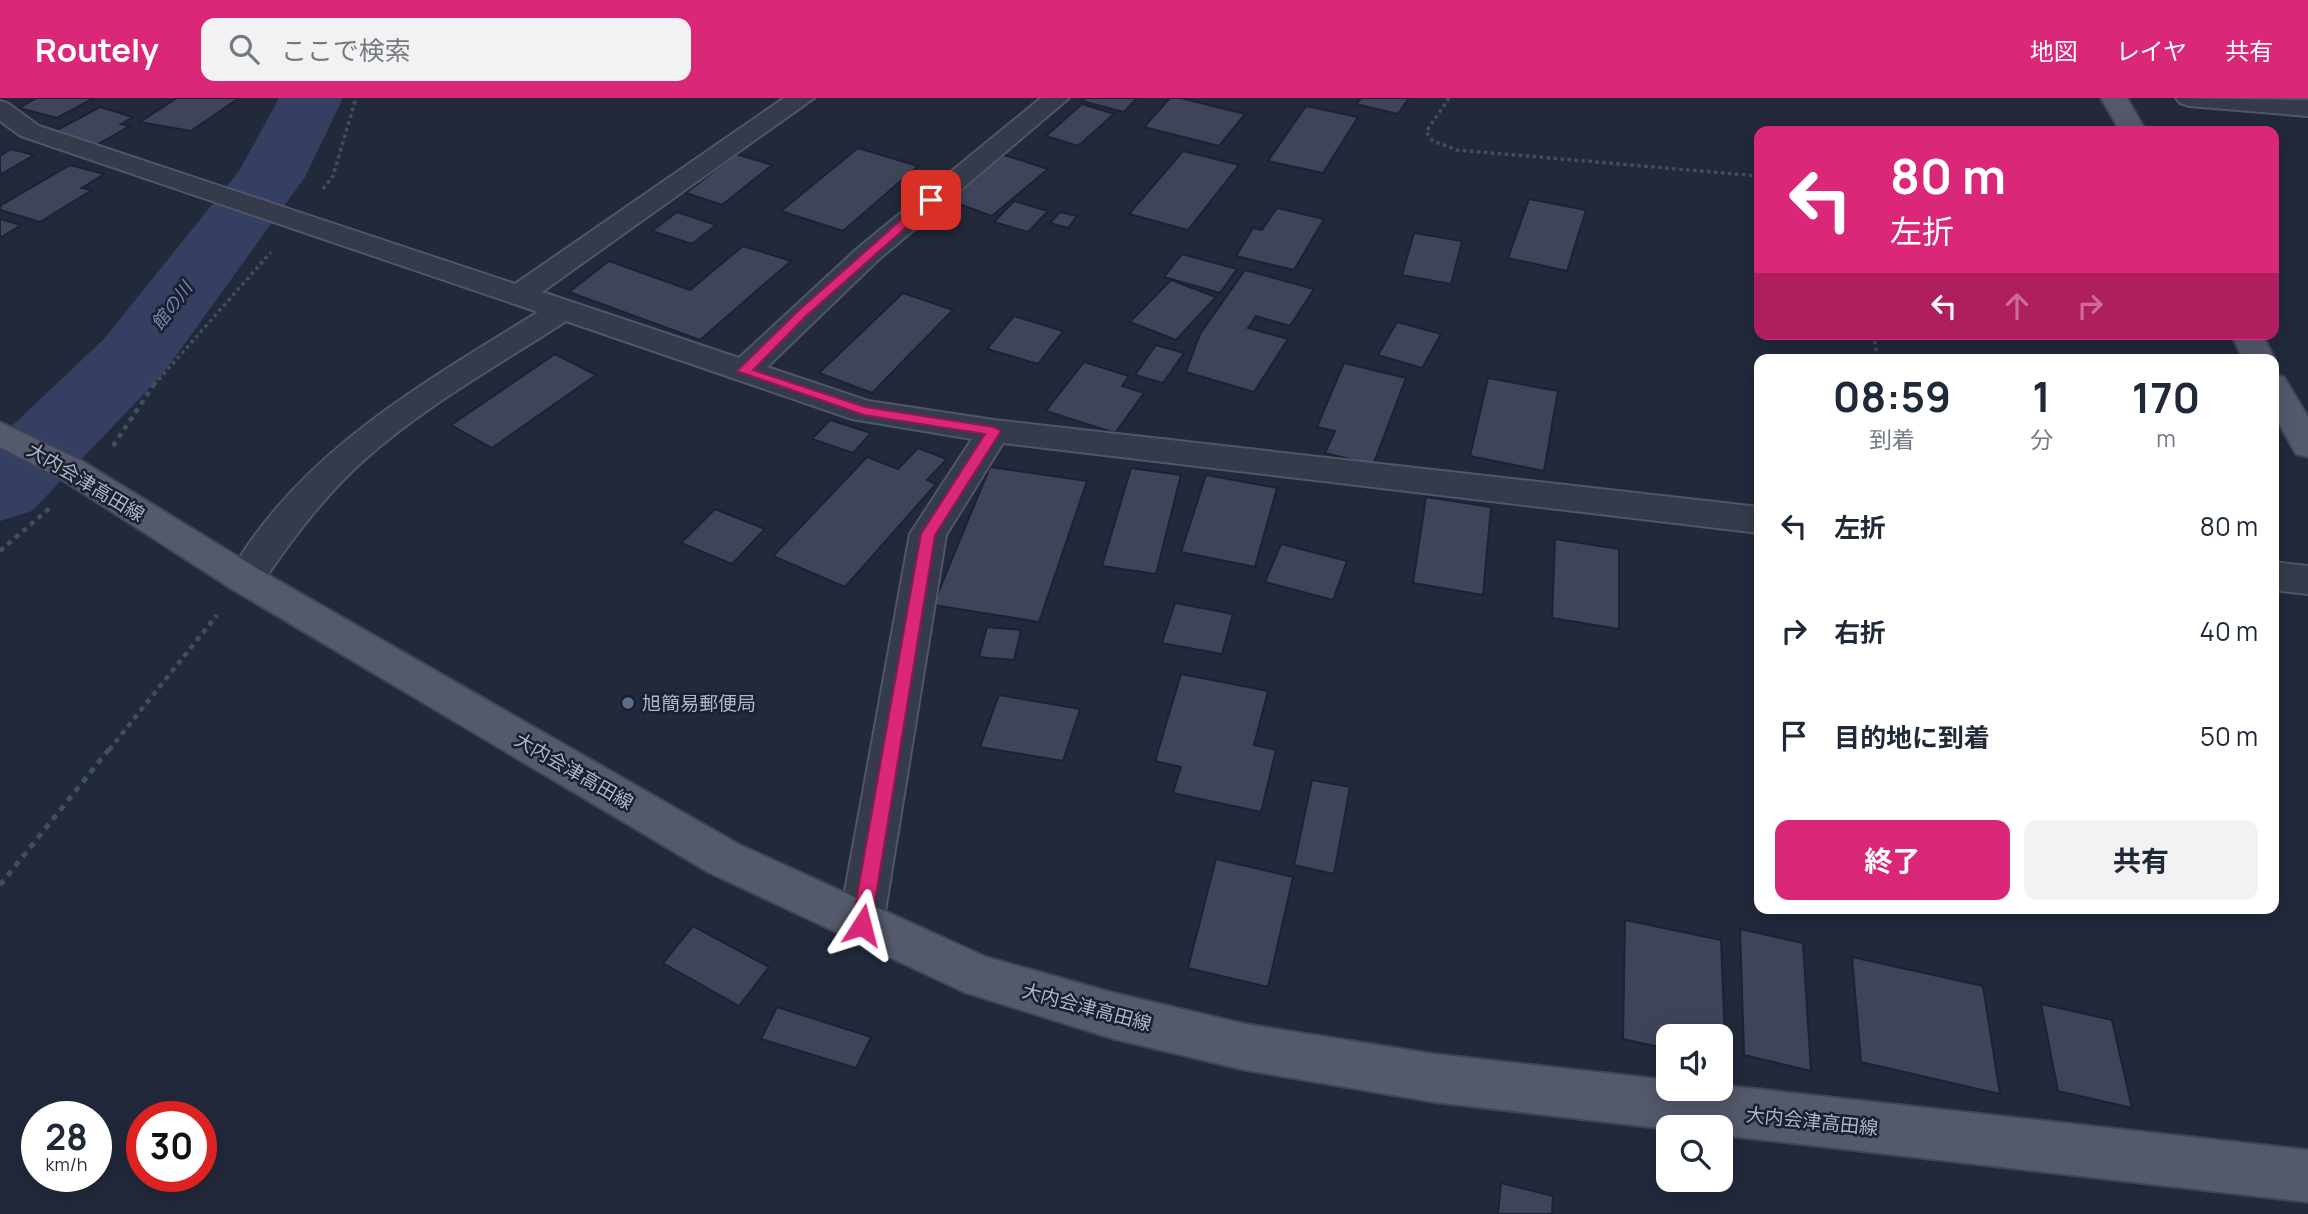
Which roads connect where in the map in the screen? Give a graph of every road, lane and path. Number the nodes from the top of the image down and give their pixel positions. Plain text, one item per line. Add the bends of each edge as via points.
1 (356, 98) edge
2 (802, 98) edge
3 (1056, 98) edge
4 (1448, 98) edge
5 (2114, 98) edge
6 (2189, 98) edge
7 (2308, 108) edge
8 (0, 109) edge
9 (2130, 126) edge
10 (1754, 176) edge
11 (297, 221) junction
12 (517, 296) junction
13 (561, 311) junction
14 (744, 371) junction
15 (2279, 395) edge
16 (994, 431) junction
17 (0, 433) edge
18 (2308, 446) edge
19 (77, 474) junction
20 (1754, 519) edge
21 (0, 551) edge
22 (2279, 577) edge
23 (245, 579) junction
24 (2308, 580) edge
25 (0, 884) edge
26 (862, 925) junction
27 (2308, 1177) edge

1 - 11 path via 333,176
2 - 12 street
3 - 14 street via 868,254
4 - 10 path via 1426,132 1433,141 1457,150
5 - 9 main road
6 - 7 street
8 - 11 street via 30,131
11 - 12 street
11 - 19 path via 164,370 122,435
12 - 13 street
13 - 14 street
13 - 23 street via 398,416 351,454 275,536
14 - 16 street via 864,411
15 - 18 main road
16 - 20 street
16 - 26 street via 928,534
17 - 19 main road, 大内会津高田線
19 - 21 path
19 - 23 main road, 大内会津高田線
22 - 24 street
23 - 25 path
23 - 26 main road, 大内会津高田線 via 723,858
26 - 27 main road, 大内会津高田線 via 980,977 1245,1047 1434,1078

